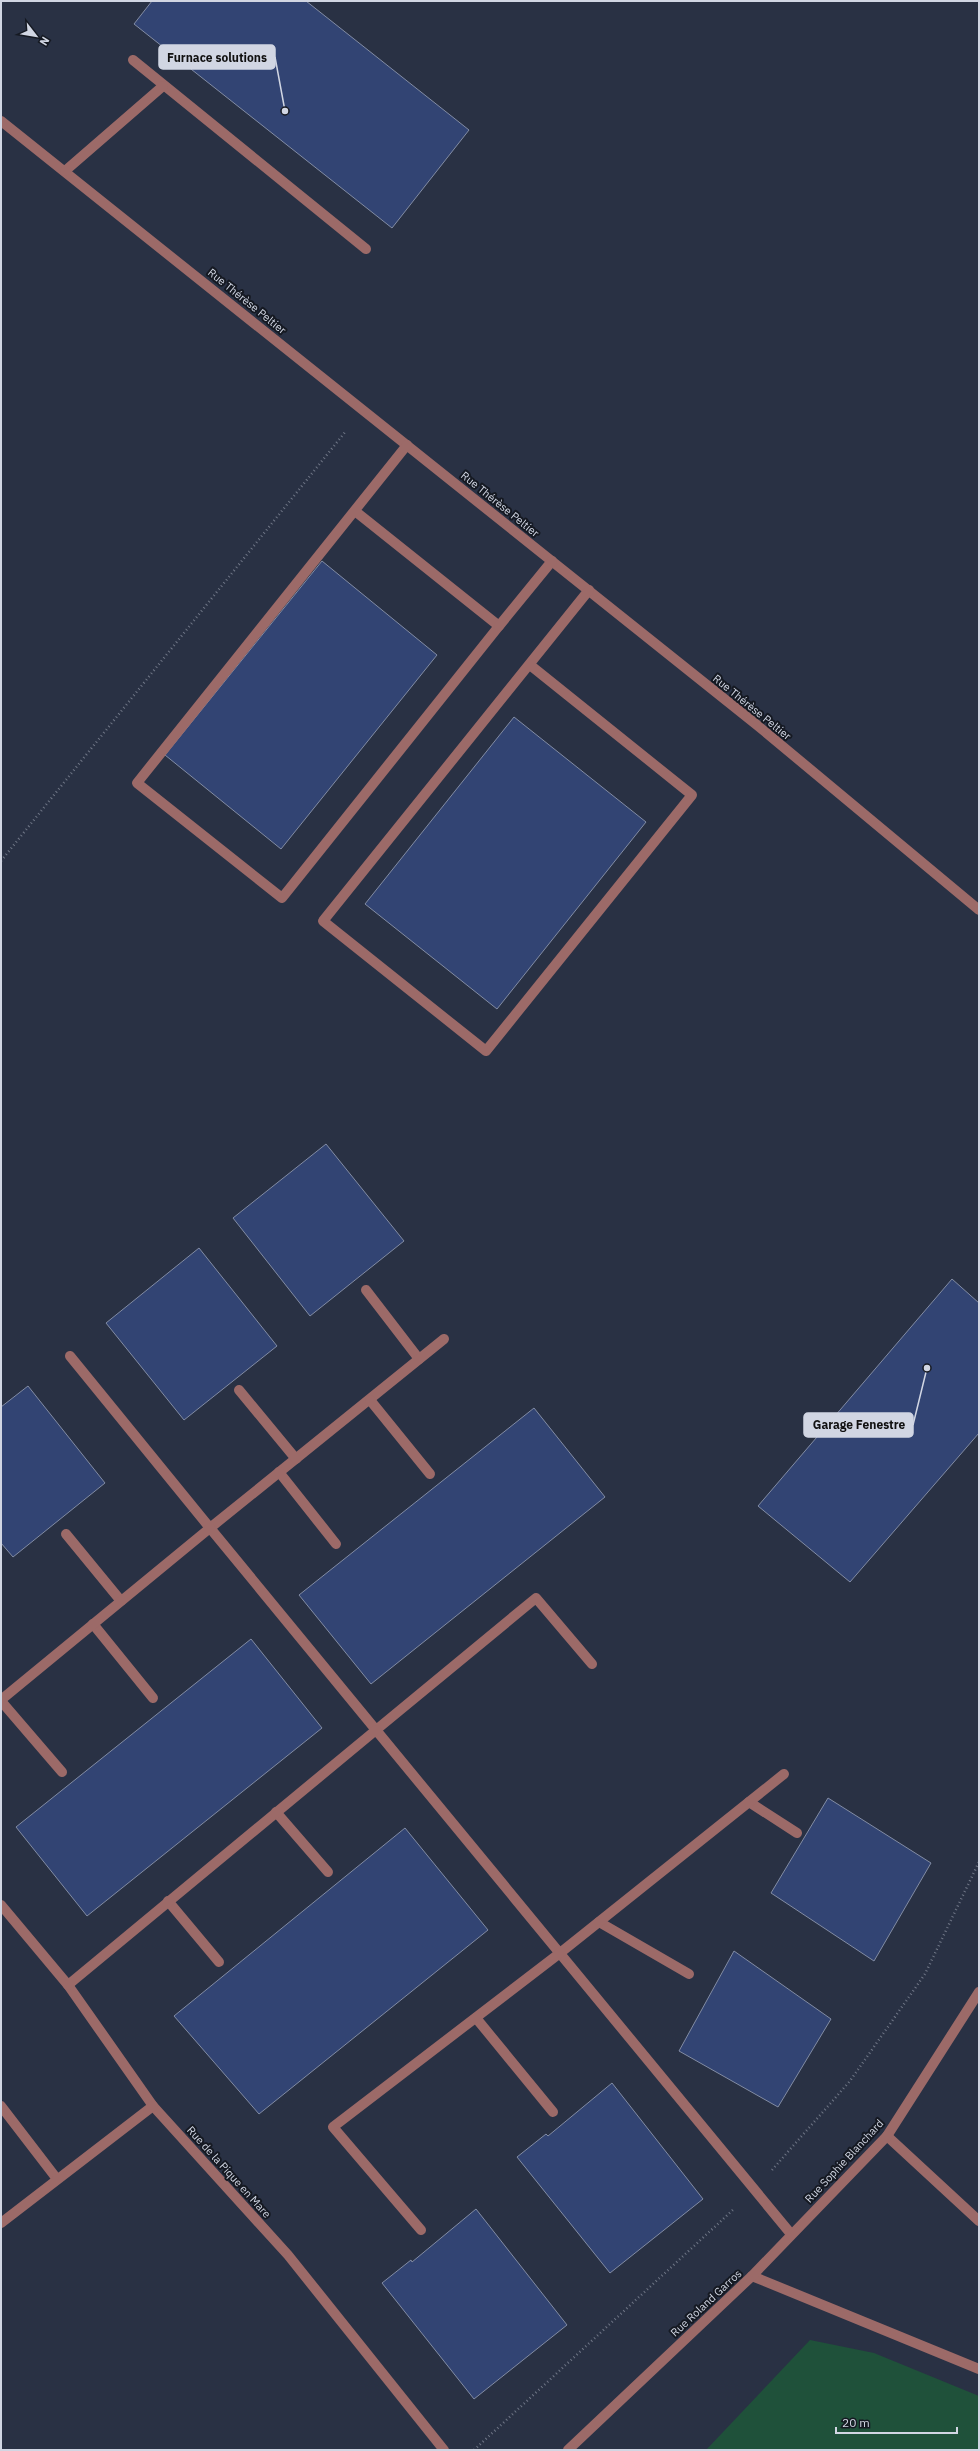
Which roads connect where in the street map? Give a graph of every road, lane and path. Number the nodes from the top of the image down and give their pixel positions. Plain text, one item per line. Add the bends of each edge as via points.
1 (133, 60) dead end
2 (163, 86) junction
3 (1, 121) edge
4 (65, 171) junction
5 (366, 249) dead end
6 (363, 410) junction
7 (408, 445) junction
8 (355, 510) junction
9 (552, 560) junction
10 (589, 590) junction
11 (499, 626) junction
12 (530, 664) junction
13 (1, 861) edge
14 (979, 910) edge
15 (366, 1290) dead end
16 (444, 1339) dead end
17 (70, 1356) dead end
18 (419, 1359) junction
19 (239, 1390) dead end
20 (370, 1400) junction
21 (296, 1459) junction
22 (279, 1472) junction
23 (430, 1474) dead end
24 (210, 1528) junction
25 (66, 1534) dead end
26 (336, 1544) dead end
27 (121, 1601) junction
28 (93, 1624) junction
29 (592, 1664) dead end
30 (153, 1698) dead end
31 (1, 1700) edge
32 (376, 1730) junction
33 (62, 1772) dead end
34 (784, 1774) dead end
35 (749, 1802) junction
36 (276, 1812) junction
37 (797, 1833) dead end
38 (979, 1862) edge
39 (328, 1872) dead end
40 (168, 1901) junction
41 (1, 1905) edge
42 (599, 1922) junction
43 (560, 1953) junction
44 (219, 1962) dead end
45 (689, 1974) dead end
46 (68, 1985) junction
47 (979, 1992) edge
48 (476, 2018) junction
49 (1, 2106) edge
50 (153, 2106) junction
51 (553, 2112) dead end
52 (887, 2136) junction
53 (58, 2179) junction
54 (754, 2189) junction
55 (979, 2221) edge
56 (1, 2223) edge
57 (421, 2230) dead end
58 (791, 2234) junction
59 (752, 2276) junction
60 (979, 2369) edge
61 (444, 2450) edge
62 (474, 2450) edge
63 (568, 2450) edge

1 - 2 street
2 - 4 street
2 - 5 street
3 - 4 street, Rue Thérèse Peltier
4 - 6 street, Rue Thérèse Peltier
6 - 7 street, Rue Thérèse Peltier
6 - 13 path
7 - 8 street
7 - 9 street, Rue Thérèse Peltier
8 - 11 street
8 - 11 street via 137,783 282,898
9 - 10 street, Rue Thérèse Peltier
9 - 11 street
10 - 12 street
10 - 14 street, Rue Thérèse Peltier
12 - 12 street via 323,921 486,1051 692,795
15 - 18 street
16 - 18 street
17 - 24 street
18 - 20 street
19 - 21 street
20 - 21 street
20 - 23 street
21 - 22 street
22 - 24 street
22 - 26 street
24 - 27 street
24 - 32 street
25 - 27 street
27 - 28 street
28 - 30 street
28 - 31 street
29 - 32 street via 536,1598
31 - 33 street
32 - 36 street
32 - 43 street
34 - 35 street
35 - 37 street
35 - 42 street
36 - 39 street
36 - 40 street
38 - 54 path via 926,1974 850,2081
40 - 44 street
40 - 46 street
41 - 46 street, Rue de la Pique en Mare
42 - 43 street
42 - 45 street
43 - 48 street
43 - 54 street
46 - 50 street, Rue de la Pique en Mare
47 - 52 street, Rue Sophie Blanchard
48 - 51 street
48 - 57 street via 333,2127
49 - 53 street
50 - 53 street
50 - 61 street, Rue de la Pique en Mare via 288,2255
52 - 55 street
52 - 58 street, Rue Sophie Blanchard
53 - 56 street
54 - 58 street
54 - 62 path
58 - 59 street, Rue Sophie Blanchard
59 - 60 street, Rue Roland Garros
59 - 63 street, Rue Roland Garros

